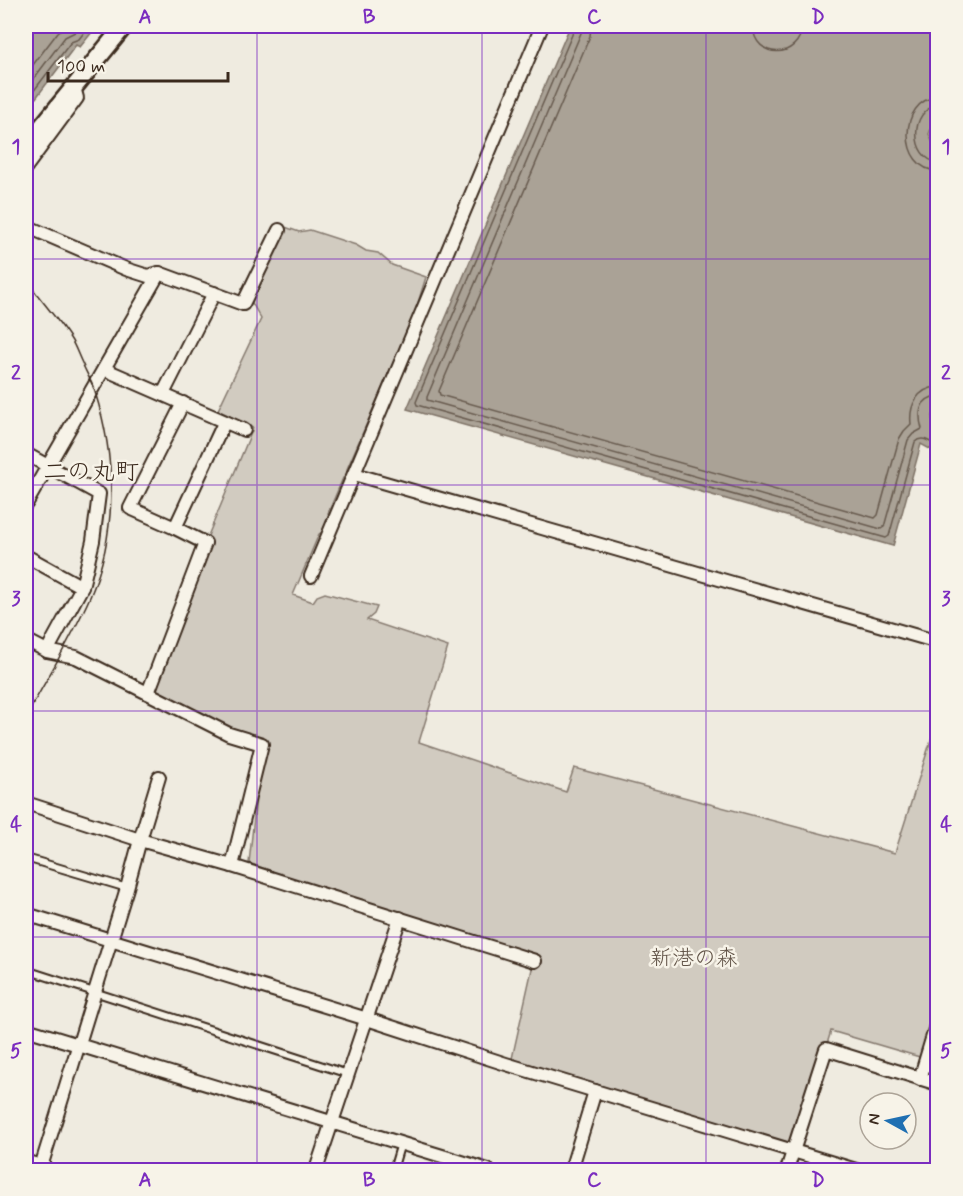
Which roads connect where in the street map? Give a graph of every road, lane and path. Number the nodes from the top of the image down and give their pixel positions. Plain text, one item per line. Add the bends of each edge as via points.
1 (124, 26) edge
2 (542, 26) edge
3 (74, 87) junction
4 (26, 146) edge
5 (26, 167) edge
6 (26, 226) edge
7 (279, 230) dead end
8 (159, 273) junction
9 (213, 293) junction
10 (104, 369) junction
11 (163, 394) junction
12 (183, 403) junction
13 (224, 423) junction
14 (244, 430) dead end
15 (26, 454) edge
16 (48, 466) junction
17 (354, 474) junction
18 (26, 504) edge
19 (175, 528) junction
20 (26, 556) edge
21 (311, 576) dead end
22 (82, 587) junction
23 (26, 640) edge
24 (938, 642) edge
25 (47, 651) junction
26 (148, 693) junction
27 (159, 777) dead end
28 (26, 803) edge
29 (140, 840) junction
30 (26, 858) edge
31 (232, 866) junction
32 (127, 888) junction
33 (26, 914) edge
34 (400, 918) junction
35 (111, 939) junction
36 (535, 960) dead end
37 (26, 970) edge
38 (95, 992) junction
39 (367, 1019) junction
40 (938, 1019) edge
41 (26, 1029) edge
42 (78, 1045) junction
43 (348, 1074) junction
44 (920, 1078) junction
45 (938, 1084) edge
46 (595, 1091) junction
47 (332, 1123) junction
48 (401, 1143) junction
49 (794, 1151) junction
50 (26, 1166) edge
51 (41, 1170) edge
52 (316, 1170) edge
53 (393, 1170) edge
54 (488, 1170) edge
55 (571, 1170) edge
56 (788, 1170) edge
57 (856, 1170) edge

1 - 3 main road
2 - 17 street
3 - 4 main road
3 - 5 street via 78,98
6 - 8 street via 126,269 148,276
7 - 9 street via 243,304
8 - 9 street
8 - 10 street
9 - 11 street
10 - 11 street
10 - 16 street
11 - 12 street
12 - 13 street
12 - 19 street via 130,508
13 - 14 street
13 - 19 street
15 - 16 street
16 - 18 street
16 - 22 street via 99,495
17 - 21 street
17 - 24 street
19 - 26 street via 205,543
20 - 22 street
22 - 25 street
23 - 25 street
25 - 26 street via 76,657
26 - 31 street via 229,734 262,744
27 - 29 street
28 - 29 street
29 - 31 street
29 - 32 street
30 - 32 lane
31 - 34 street
32 - 35 street
33 - 35 street
34 - 36 street
34 - 39 street
35 - 38 street
35 - 39 street
37 - 38 lane
38 - 42 street
38 - 43 lane
39 - 43 street
39 - 46 street
40 - 44 street
41 - 42 street
42 - 47 street
42 - 51 street
43 - 47 street
44 - 45 street
44 - 49 street via 826,1049
46 - 49 street
46 - 55 street
47 - 48 street
47 - 52 street
48 - 53 lane
48 - 54 street
49 - 56 street
49 - 57 street
50 - 51 highway

